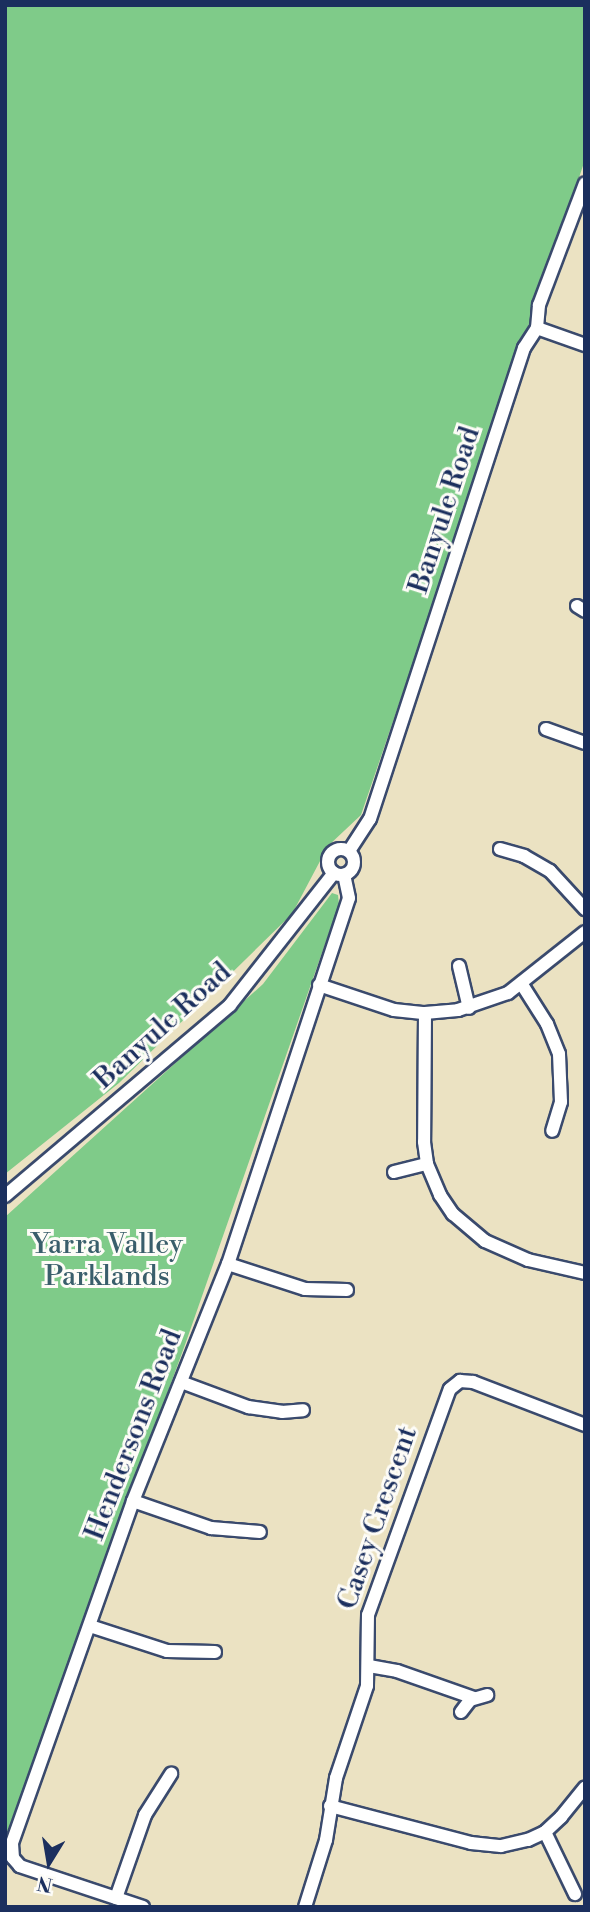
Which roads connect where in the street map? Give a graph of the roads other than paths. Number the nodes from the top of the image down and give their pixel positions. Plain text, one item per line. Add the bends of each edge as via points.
1 (585, 183) edge
2 (537, 328) junction
3 (585, 345) edge
4 (546, 729) dead end
5 (585, 743) edge
6 (500, 849) dead end
7 (349, 851) junction
8 (339, 874) junction
9 (585, 909) edge
10 (585, 932) edge
11 (459, 966) dead end
12 (521, 984) junction
13 (319, 985) junction
14 (469, 1008) junction
15 (425, 1013) junction
16 (552, 1131) dead end
17 (427, 1164) junction
18 (394, 1172) dead end
19 (5, 1196) edge
20 (228, 1264) junction
21 (585, 1273) edge
22 (347, 1290) dead end
23 (181, 1382) junction
24 (303, 1410) dead end
25 (585, 1425) edge
26 (133, 1501) junction
27 (260, 1532) dead end
28 (90, 1626) junction
29 (215, 1652) dead end
30 (369, 1666) junction
31 (461, 1712) dead end
32 (171, 1774) dead end
33 (585, 1787) edge
34 (330, 1810) junction
35 (545, 1832) junction
36 (8, 1854) edge
37 (575, 1894) dead end
38 (116, 1898) junction
39 (305, 1906) edge
40 (143, 1907) edge

1 - 2 street, Banyule Road via 539,305
2 - 3 street
2 - 7 street, Banyule Road via 524,348 370,819
4 - 5 street
6 - 9 street via 550,871
7 - 8 street via 355,862 352,871
7 - 8 street via 340,849 328,861
8 - 13 street, Hendersons Road via 349,898
8 - 19 street, Banyule Road via 230,1005
10 - 12 street
11 - 14 street
12 - 14 street
12 - 16 street via 547,1024 559,1054 561,1102
13 - 15 street via 394,1010
13 - 20 street, Hendersons Road
14 - 15 street
15 - 17 street
17 - 18 street
17 - 21 street via 453,1214 485,1241 527,1260
20 - 22 street via 305,1289
20 - 23 street, Hendersons Road
23 - 24 street via 248,1407
23 - 26 street, Hendersons Road
25 - 30 street, Casey Crescent via 479,1384 453,1384 370,1606 366,1633
26 - 27 street via 211,1528
26 - 28 street, Hendersons Road
28 - 29 street via 167,1651
28 - 36 street, Hendersons Road
30 - 31 street via 480,1696
30 - 34 street, Casey Crescent via 365,1694 335,1778
32 - 38 street via 145,1815
33 - 35 street
34 - 35 street via 486,1845 515,1844
34 - 39 street, Casey Crescent via 322,1857
35 - 37 street
36 - 38 street via 20,1866
38 - 40 street

